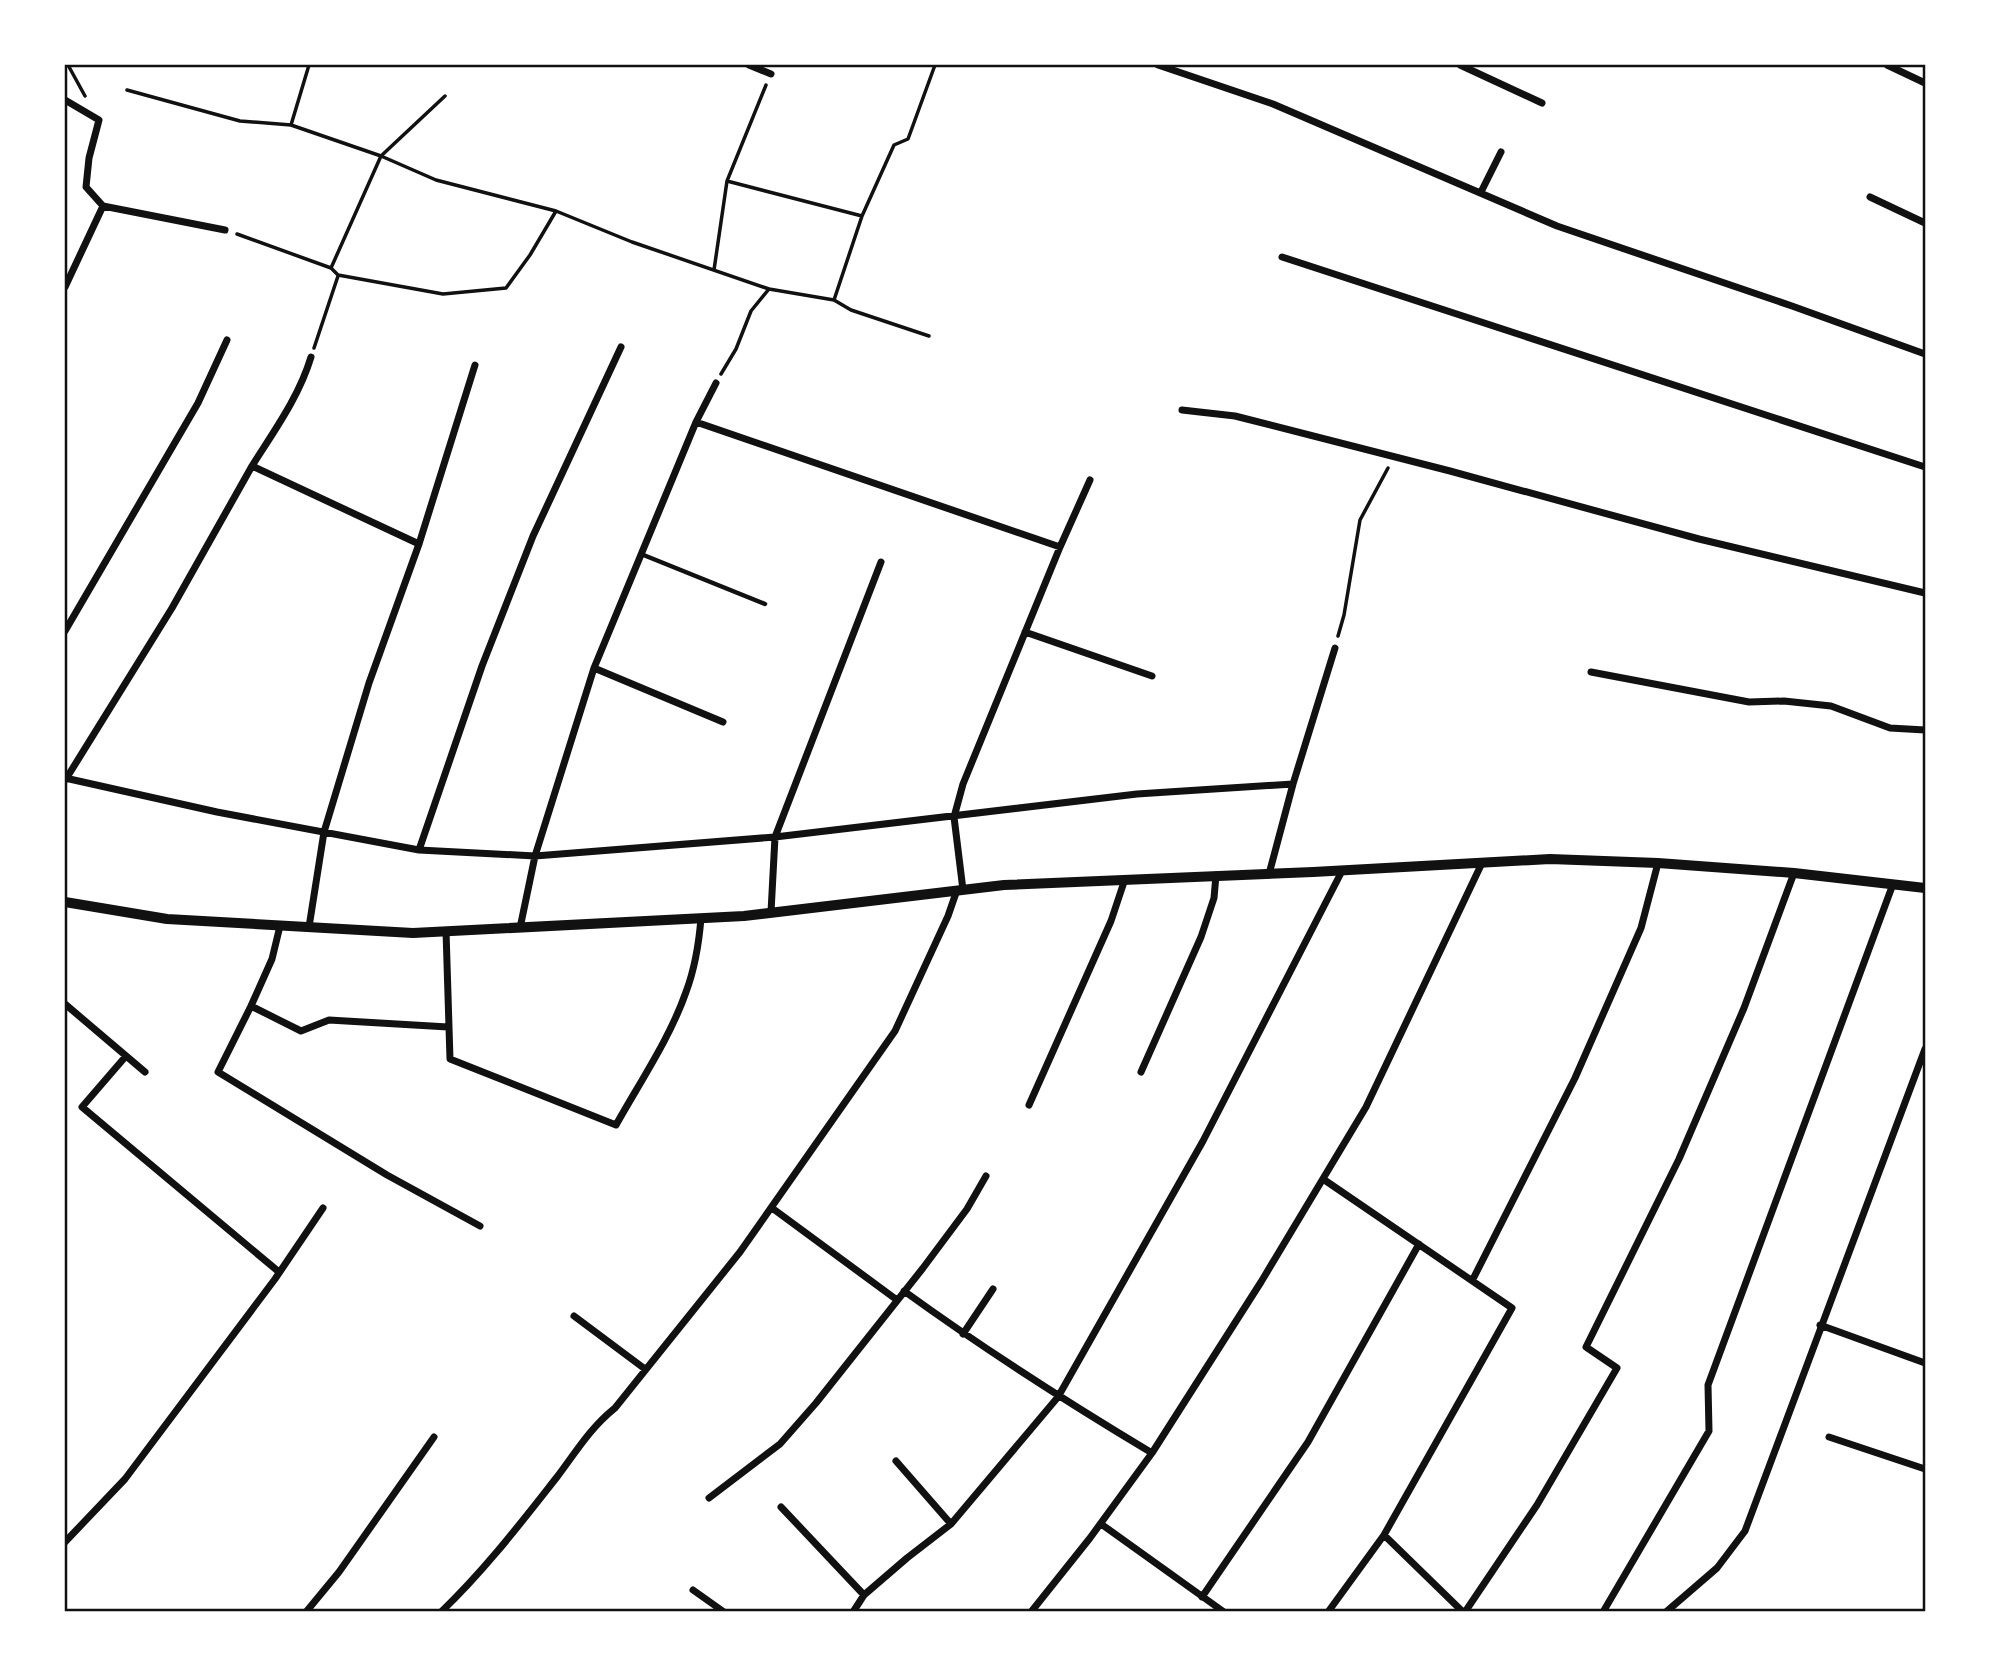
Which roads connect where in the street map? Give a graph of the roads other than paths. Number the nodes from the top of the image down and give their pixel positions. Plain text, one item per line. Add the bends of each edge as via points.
1 (749, 65) edge
2 (1158, 65) edge
3 (1460, 65) edge
4 (1887, 65) edge
5 (771, 74) road end
6 (1925, 83) edge
7 (65, 100) edge
8 (1542, 103) dead end
9 (1502, 152) dead end
10 (1482, 192) junction
11 (1870, 197) dead end
12 (103, 206) junction
13 (1925, 223) edge
14 (225, 230) road end
15 (1282, 257) dead end
16 (65, 287) edge
17 (227, 340) dead end
18 (621, 347) dead end
19 (1925, 354) edge
20 (312, 357) road end
21 (475, 365) dead end
22 (716, 383) road end
23 (1182, 410) dead end
24 (696, 422) junction
25 (252, 467) junction
26 (1925, 467) edge
27 (1090, 480) dead end
28 (419, 544) junction
29 (1060, 547) junction
30 (640, 553) junction
31 (881, 562) dead end
32 (1925, 593) edge
33 (765, 604) dead end
34 (65, 631) edge
35 (1025, 632) junction
36 (1335, 648) road end
37 (594, 668) junction
38 (1591, 673) dead end
39 (1152, 676) dead end
40 (723, 722) dead end
41 (1925, 730) edge
42 (65, 778) edge
43 (1293, 784) junction
44 (954, 817) junction
45 (324, 832) junction
46 (775, 837) junction
47 (419, 850) junction
48 (536, 856) junction
49 (1482, 863) junction
50 (1658, 863) junction
51 (1342, 871) junction
52 (1794, 873) junction
53 (1269, 874) junction
54 (1216, 875) junction
55 (1125, 878) junction
56 (1894, 884) junction
57 (1924, 884) edge
58 (960, 890) junction
59 (66, 905) edge
60 (771, 912) junction
61 (701, 918) junction
62 (280, 926) junction
63 (309, 927) junction
64 (520, 928) junction
65 (446, 931) junction
66 (65, 1004) edge
67 (251, 1006) junction
68 (448, 1027) junction
69 (1925, 1049) edge
70 (126, 1056) junction
71 (145, 1072) dead end
72 (1141, 1072) dead end
73 (1029, 1105) dead end
74 (986, 1176) dead end
75 (1323, 1179) junction
76 (323, 1208) dead end
77 (772, 1208) junction
78 (480, 1226) dead end
79 (1419, 1244) junction
80 (279, 1272) junction
81 (1472, 1281) junction
82 (993, 1289) dead end
83 (904, 1291) junction
84 (897, 1300) junction
85 (574, 1316) dead end
86 (1821, 1325) junction
87 (963, 1334) junction
88 (1925, 1363) edge
89 (645, 1369) junction
90 (1058, 1396) junction
91 (434, 1437) dead end
92 (1829, 1437) dead end
93 (1152, 1453) junction
94 (896, 1461) dead end
95 (1925, 1469) edge
96 (709, 1498) dead end
97 (781, 1507) dead end
98 (951, 1524) junction
99 (1101, 1524) junction
100 (1384, 1535) junction
101 (65, 1542) edge
102 (693, 1590) dead end
103 (864, 1595) junction
104 (1202, 1597) junction
105 (306, 1612) edge
106 (441, 1612) edge
107 (724, 1612) edge
108 (853, 1612) edge
109 (1031, 1612) edge
110 (1224, 1612) edge
111 (1328, 1612) edge
112 (1464, 1612) edge
113 (1603, 1612) edge
114 (1670, 1612) edge

1 - 5 street
2 - 10 street via 1273,104
3 - 8 street
4 - 6 street
7 - 12 street via 99,120 86,187
9 - 10 street
10 - 19 street via 1557,226
11 - 13 street
12 - 14 street
12 - 16 street
15 - 26 street
17 - 34 street via 198,403
18 - 47 street via 533,536 482,666
20 - 25 street via 293,400
21 - 28 street
22 - 24 street
23 - 32 street via 1235,416 1699,539
24 - 29 street
24 - 30 street
25 - 28 street
25 - 42 street via 172,608
27 - 29 street
28 - 45 street via 369,683
29 - 35 street
30 - 33 lane
30 - 37 street
31 - 46 street
35 - 39 street
35 - 44 street
36 - 43 street
37 - 40 street
37 - 48 street
38 - 41 street via 1749,702 1831,706 1890,728
42 - 45 street
43 - 44 street via 1137,794
43 - 53 street
44 - 46 street
44 - 58 street
45 - 47 street
45 - 63 street
46 - 48 street
46 - 60 street
47 - 48 street
48 - 64 street
49 - 50 street via 1550,859
49 - 51 street
49 - 75 street via 1366,1107
50 - 52 street
50 - 81 street via 1641,928 1575,1078
51 - 53 street
51 - 90 street via 1203,1141
52 - 56 street
52 - 112 street via 1744,1007 1679,1159 1586,1347 1617,1368 1537,1505
53 - 54 street
54 - 55 street
54 - 72 street via 1201,937
55 - 58 street
55 - 73 street via 1111,921
56 - 57 street
56 - 113 street via 1708,1385 1709,1431
58 - 60 street
58 - 77 street via 895,1031
59 - 62 street via 167,919
60 - 61 street
61 - 64 street
61 - 68 street via 686,992 616,1125 450,1059
62 - 63 street
62 - 67 street via 272,959
63 - 65 street
64 - 65 street
65 - 68 street
66 - 70 street
67 - 68 street via 301,1031 329,1020
67 - 78 street via 218,1072
69 - 86 street
70 - 71 street
70 - 80 street via 82,1107
74 - 83 street via 967,1209
75 - 79 street
75 - 93 street
76 - 80 street
77 - 84 street
77 - 89 street
79 - 81 street
79 - 104 street via 1308,1442
80 - 101 street via 125,1479
81 - 100 street via 1512,1308
82 - 87 street
83 - 84 street
83 - 87 street
84 - 96 street via 780,1444
85 - 89 street
86 - 88 street
86 - 114 street via 1745,1531 1717,1569
87 - 90 street
89 - 106 street via 615,1408 595,1424 500,1550
90 - 93 street
90 - 98 street
91 - 105 street
92 - 95 street
93 - 99 street
94 - 98 street
97 - 103 street
98 - 103 street
99 - 104 street
99 - 109 street
100 - 111 street
100 - 112 street
102 - 107 street
103 - 108 street
104 - 110 street

